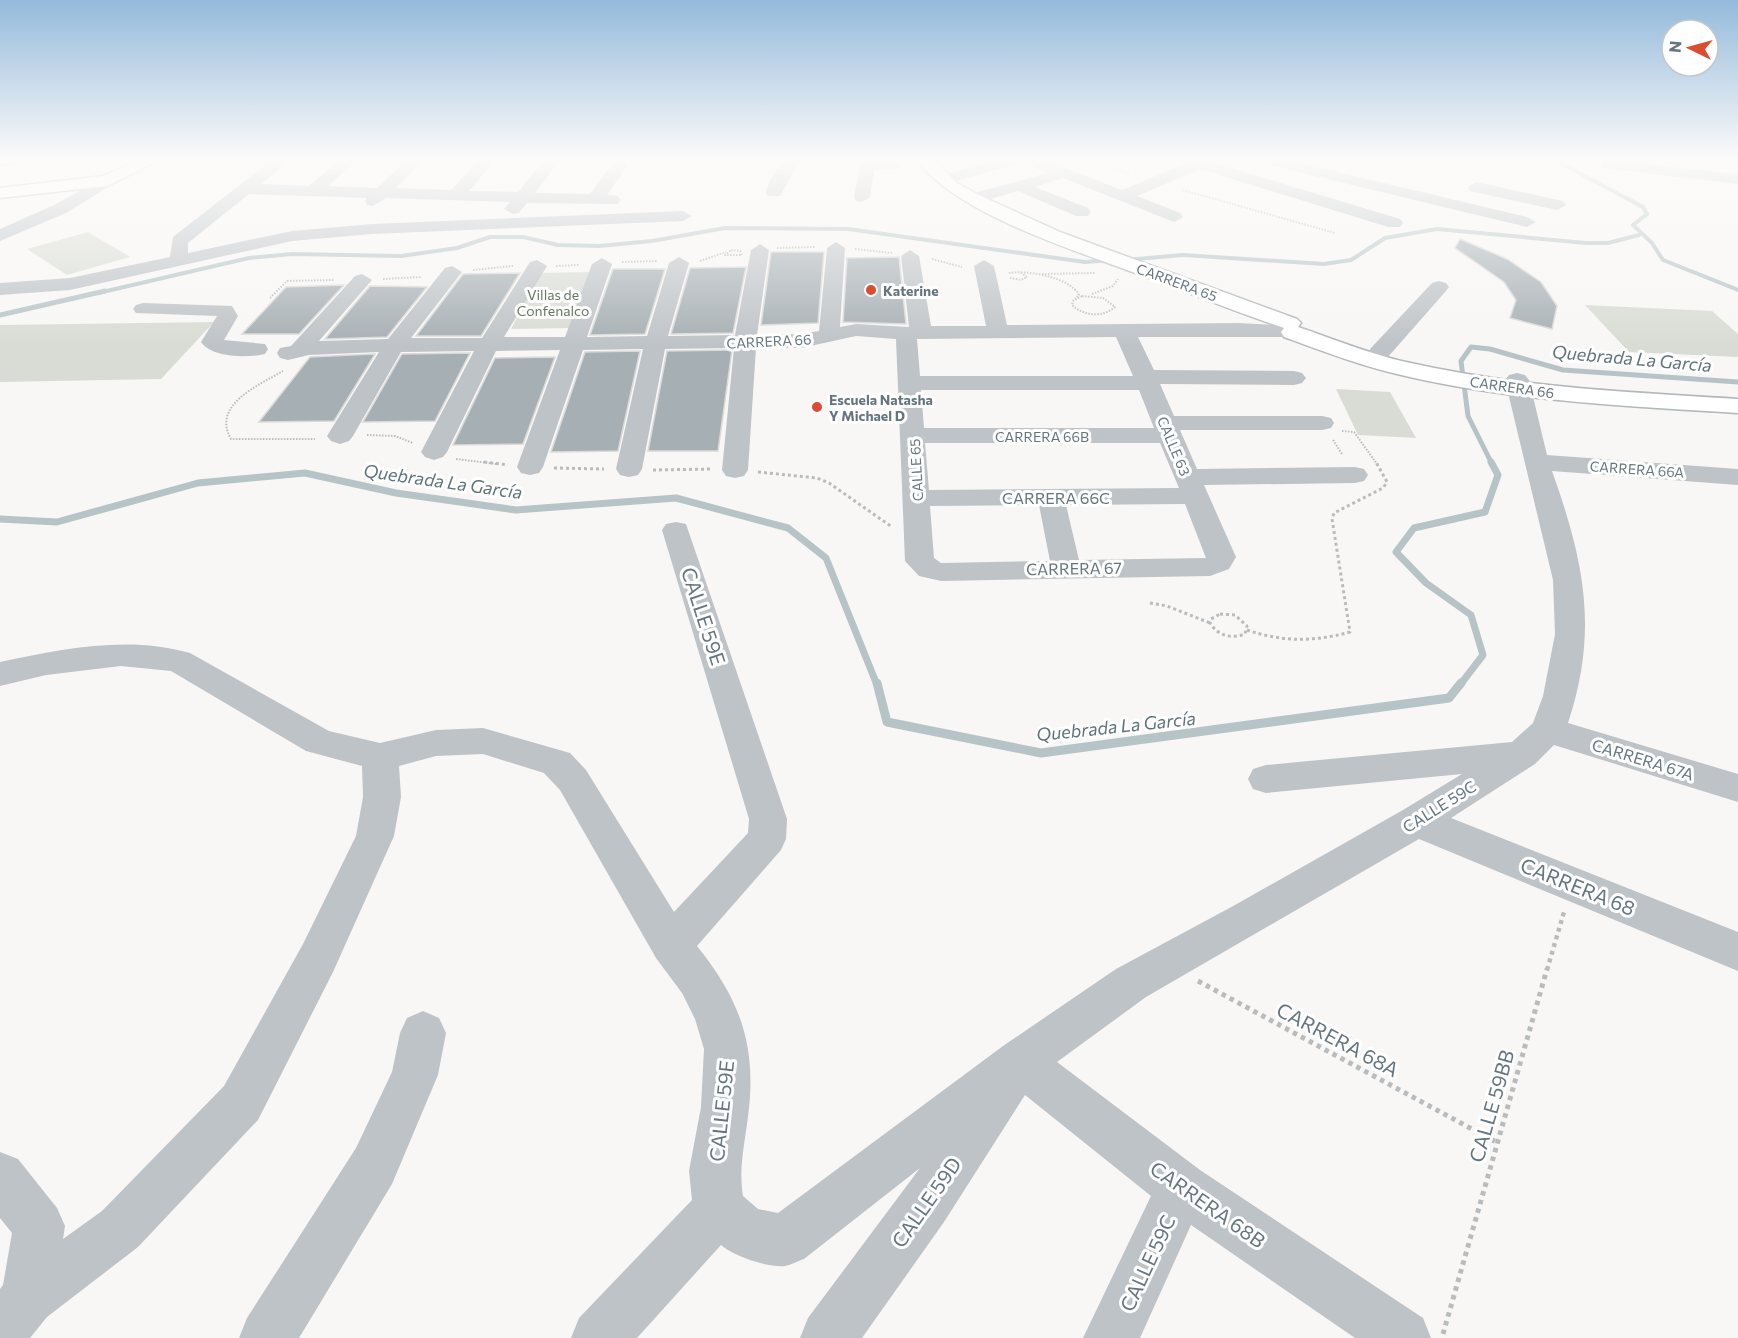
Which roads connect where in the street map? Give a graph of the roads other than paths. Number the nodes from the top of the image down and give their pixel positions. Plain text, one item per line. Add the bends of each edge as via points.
1 (33, 221) edge
2 (204, 221) edge
3 (352, 221) edge
4 (503, 221) edge
5 (572, 221) edge
6 (1025, 221) edge
7 (1389, 221) edge
8 (0, 222) edge
9 (1394, 223) dead end
10 (28, 224) junction
11 (500, 225) junction
12 (341, 232) junction
13 (0, 236) edge
14 (836, 248) road end
15 (760, 250) road end
16 (910, 256) road end
17 (179, 260) junction
18 (679, 263) road end
19 (602, 264) road end
20 (537, 266) road end
21 (984, 266) road end
22 (452, 272) road end
23 (362, 280) road end
24 (1439, 287) dead end
25 (0, 290) edge
26 (1241, 305) junction
27 (143, 309) dead end
28 (1289, 328) junction
29 (1238, 329) junction
30 (998, 331) junction
31 (1123, 331) junction
32 (913, 333) junction
33 (829, 335) junction
34 (745, 343) junction
35 (571, 344) junction
36 (656, 344) junction
37 (394, 345) junction
38 (488, 345) junction
39 (257, 349) junction
40 (1379, 353) junction
41 (287, 357) junction
42 (236, 369) dead end
43 (1443, 371) junction
44 (1294, 378) dead end
45 (1146, 380) junction
46 (910, 383) junction
47 (1508, 384) junction
48 (1738, 394) edge
49 (1738, 406) edge
50 (1322, 423) dead end
51 (1167, 429) junction
52 (340, 436) dead end
53 (914, 436) junction
54 (434, 452) dead end
55 (1536, 462) junction
56 (530, 466) dead end
57 (629, 469) dead end
58 (735, 470) dead end
59 (1355, 475) dead end
60 (1738, 477) edge
61 (1191, 487) junction
62 (1052, 497) junction
63 (917, 498) junction
64 (676, 530) dead end
65 (1219, 563) joint
66 (1066, 568) junction
67 (928, 569) joint
68 (0, 674) edge
69 (1548, 730) junction
70 (1522, 754) junction
71 (380, 757) junction
72 (1266, 779) dead end
73 (1738, 788) edge
74 (1417, 821) junction
75 (671, 945) junction
76 (1738, 952) edge
77 (423, 1033) dead end
78 (1019, 1062) junction
79 (0, 1177) edge
80 (1182, 1188) junction
81 (719, 1209) junction
82 (14, 1314) edge
83 (267, 1338) edge
84 (599, 1338) edge
85 (828, 1338) edge
86 (1111, 1338) edge
87 (1403, 1338) edge

1 - 10 street
2 - 17 street via 180,241
3 - 12 street
4 - 11 street
5 - 11 street
6 - 26 main road, CARRERA 65 via 1131,268
7 - 9 street
8 - 10 street
10 - 13 street
11 - 12 street
12 - 17 street via 292,236
14 - 33 street
15 - 34 street
16 - 32 street, CALLE 65
17 - 25 street via 70,284
18 - 36 street
19 - 35 street
20 - 38 street
21 - 30 street
22 - 37 street
23 - 41 street
24 - 40 street
26 - 28 main road, CARRERA 65
26 - 29 street via 1253,324
27 - 39 street, CARRERA 66 via 225,310 228,316 212,342 222,347
28 - 29 street, CARRERA 66
28 - 40 main road, CARRERA 66
28 - 43 main road, CARRERA 66 via 1358,357
29 - 31 street, CARRERA 66
30 - 31 street, CARRERA 66
30 - 32 street, CARRERA 66
31 - 45 street, CALLE 63
32 - 33 street, CARRERA 66 via 856,330
32 - 46 street, CALLE 65
33 - 34 street, CARRERA 66 via 801,341
34 - 36 street, CARRERA 66
34 - 58 street
35 - 36 street, CARRERA 66
35 - 38 street, CARRERA 66
35 - 56 street
36 - 57 street
37 - 38 street, CARRERA 66
37 - 41 street, CARRERA 66
37 - 52 street
38 - 54 street
39 - 41 street, CARRERA 66 via 278,348
39 - 42 street via 234,361
40 - 43 main road, CARRERA 66
43 - 47 main road, CARRERA 66
44 - 45 street
45 - 46 street
45 - 51 street, CALLE 63
46 - 53 street, CALLE 65
47 - 48 main road, CARRERA 66
47 - 49 main road, CARRERA 66
47 - 55 street, CALLE 59C
50 - 51 street, CARRERA 66B
51 - 53 street, CARRERA 66B
51 - 61 street, CALLE 63
53 - 63 street, CALLE 65
55 - 60 street, CARRERA 66A
55 - 69 street, CALLE 59C via 1566,569 1571,634 1560,696
59 - 61 street, CARRERA 66C
61 - 62 street, CARRERA 66C
61 - 65 street, CALLE 63 via 1221,557
62 - 63 street, CARRERA 66C
62 - 66 street
63 - 67 street, CALLE 65 via 920,561
64 - 75 street, CALLE 59E via 768,819 766,839
65 - 66 street, CARRERA 67 via 1210,567
66 - 67 street, CARRERA 67 via 941,572
68 - 71 street via 121,655 178,661 319,742
69 - 70 street, CALLE 59C
69 - 73 street, CARRERA 67A
70 - 72 street
70 - 74 street, CALLE 59C
71 - 75 street via 436,742 483,741 557,763 573,780
71 - 82 street via 382,796 375,836 318,958 241,1103 120,1229
74 - 76 street, CARRERA 68
74 - 78 street, CALLE 59C via 1131,983
75 - 81 street, CALLE 59E via 697,979 716,1014 727,1049 725,1107 714,1171
77 - 83 street via 415,1075 374,1166
78 - 80 street, CARRERA 68B
78 - 81 street via 785,1240 746,1233
78 - 85 street, CALLE 59D via 927,1204
79 - 82 street via 39,1226
80 - 86 street, CALLE 59C
80 - 87 street, CARRERA 68B
81 - 84 street

